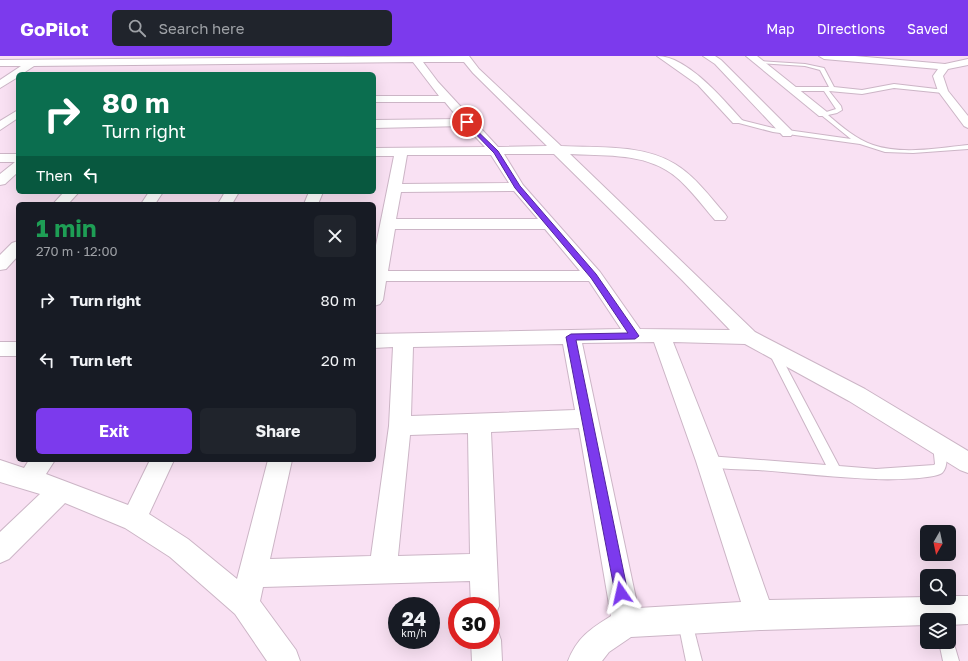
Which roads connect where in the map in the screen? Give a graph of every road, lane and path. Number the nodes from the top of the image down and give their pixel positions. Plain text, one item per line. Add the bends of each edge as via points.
1 (47, 56) edge
2 (681, 56) edge
3 (708, 56) edge
4 (824, 56) edge
5 (465, 57) edge
6 (664, 57) edge
7 (852, 57) edge
8 (415, 58) edge
9 (201, 59) edge
10 (756, 59) edge
11 (253, 61) junction
12 (363, 61) edge
13 (34, 62) junction
14 (141, 62) junction
15 (968, 62) edge
16 (0, 63) edge
17 (945, 67) junction
18 (190, 70) dead end
19 (19, 72) edge
20 (129, 72) edge
21 (247, 72) edge
22 (16, 74) edge
23 (0, 84) edge
24 (16, 84) edge
25 (791, 90) junction
26 (829, 90) junction
27 (943, 90) junction
28 (376, 99) edge
29 (447, 99) junction
30 (823, 114) junction
31 (16, 115) edge
32 (737, 121) joint
33 (467, 122) junction
34 (376, 124) edge
35 (968, 124) edge
36 (0, 127) edge
37 (16, 128) edge
38 (787, 132) junction
39 (861, 143) junction
40 (968, 147) edge
41 (557, 150) junction
42 (376, 152) edge
43 (401, 152) junction
44 (496, 152) junction
45 (0, 158) edge
46 (16, 158) edge
47 (16, 167) edge
48 (0, 181) edge
49 (518, 187) junction
50 (395, 188) junction
51 (70, 194) edge
52 (62, 202) edge
53 (720, 217) dead end
54 (388, 224) junction
55 (551, 224) junction
56 (16, 248) edge
57 (0, 265) edge
58 (379, 276) junction
59 (594, 276) junction
60 (376, 290) edge
61 (661, 335) junction
62 (635, 336) junction
63 (571, 337) junction
64 (748, 337) junction
65 (403, 340) junction
66 (376, 341) edge
67 (16, 349) edge
68 (0, 350) edge
69 (772, 350) junction
70 (588, 419) junction
71 (479, 423) junction
72 (400, 426) junction
73 (939, 446) junction
74 (708, 461) junction
75 (161, 462) edge
76 (280, 462) edge
77 (968, 463) edge
78 (36, 470) edge
79 (0, 471) edge
80 (836, 472) junction
81 (61, 490) junction
82 (134, 519) junction
83 (0, 550) edge
84 (484, 567) junction
85 (383, 569) junction
86 (253, 573) junction
87 (485, 597) edge
88 (245, 604) junction
89 (920, 613) edge
90 (760, 615) junction
91 (684, 619) junction
92 (627, 623) junction
93 (486, 649) edge
94 (949, 649) edge
95 (285, 661) edge
96 (487, 661) edge
97 (582, 661) edge
98 (694, 661) edge
99 (952, 661) edge

1 - 13 street
2 - 6 street
3 - 38 street via 718,62
4 - 7 street
5 - 8 street
5 - 41 street
6 - 32 street via 702,83
7 - 17 street
8 - 12 street
8 - 29 street
9 - 11 street
9 - 14 street
9 - 18 street
10 - 25 street
10 - 26 lane via 804,63 825,71
11 - 12 street
11 - 21 street
13 - 14 street
13 - 16 street
13 - 19 street
14 - 20 street
15 - 17 street
17 - 27 street via 938,76
22 - 23 street
23 - 24 street
25 - 26 lane
25 - 30 street
26 - 27 lane via 862,92 894,86
26 - 30 lane via 839,110
27 - 35 street
28 - 29 street
29 - 33 street
30 - 39 lane
31 - 36 street
32 - 38 lane
33 - 34 street
33 - 44 street
36 - 37 street
38 - 39 lane
39 - 40 lane via 885,150
41 - 44 street
41 - 53 street via 625,153 653,159 671,167 690,183
41 - 64 street
42 - 43 street
43 - 44 street
43 - 50 street
44 - 49 street
45 - 46 street
47 - 48 street
49 - 50 street
49 - 55 street
50 - 54 street
51 - 52 street
54 - 55 street
54 - 58 street
55 - 59 street
56 - 57 street
58 - 59 street
58 - 60 street
59 - 62 street
61 - 62 street
61 - 64 street
61 - 74 street
62 - 63 street
63 - 65 street
63 - 70 street
64 - 69 street
65 - 66 street
65 - 72 street
67 - 68 street
69 - 73 street via 857,395
69 - 80 lane
70 - 71 street
70 - 92 street
71 - 72 street
71 - 84 street
72 - 85 street
73 - 77 street
73 - 80 lane via 941,465 937,470 876,474
74 - 80 lane
74 - 90 street
75 - 82 street
76 - 86 street
78 - 79 street
78 - 81 street
81 - 82 street
81 - 83 street
82 - 88 street via 179,548
84 - 85 street
84 - 87 street
85 - 86 street
86 - 88 street
88 - 95 street
89 - 90 street
90 - 91 street
91 - 92 street
91 - 98 lane
92 - 97 street via 598,641
93 - 96 street
94 - 99 lane

